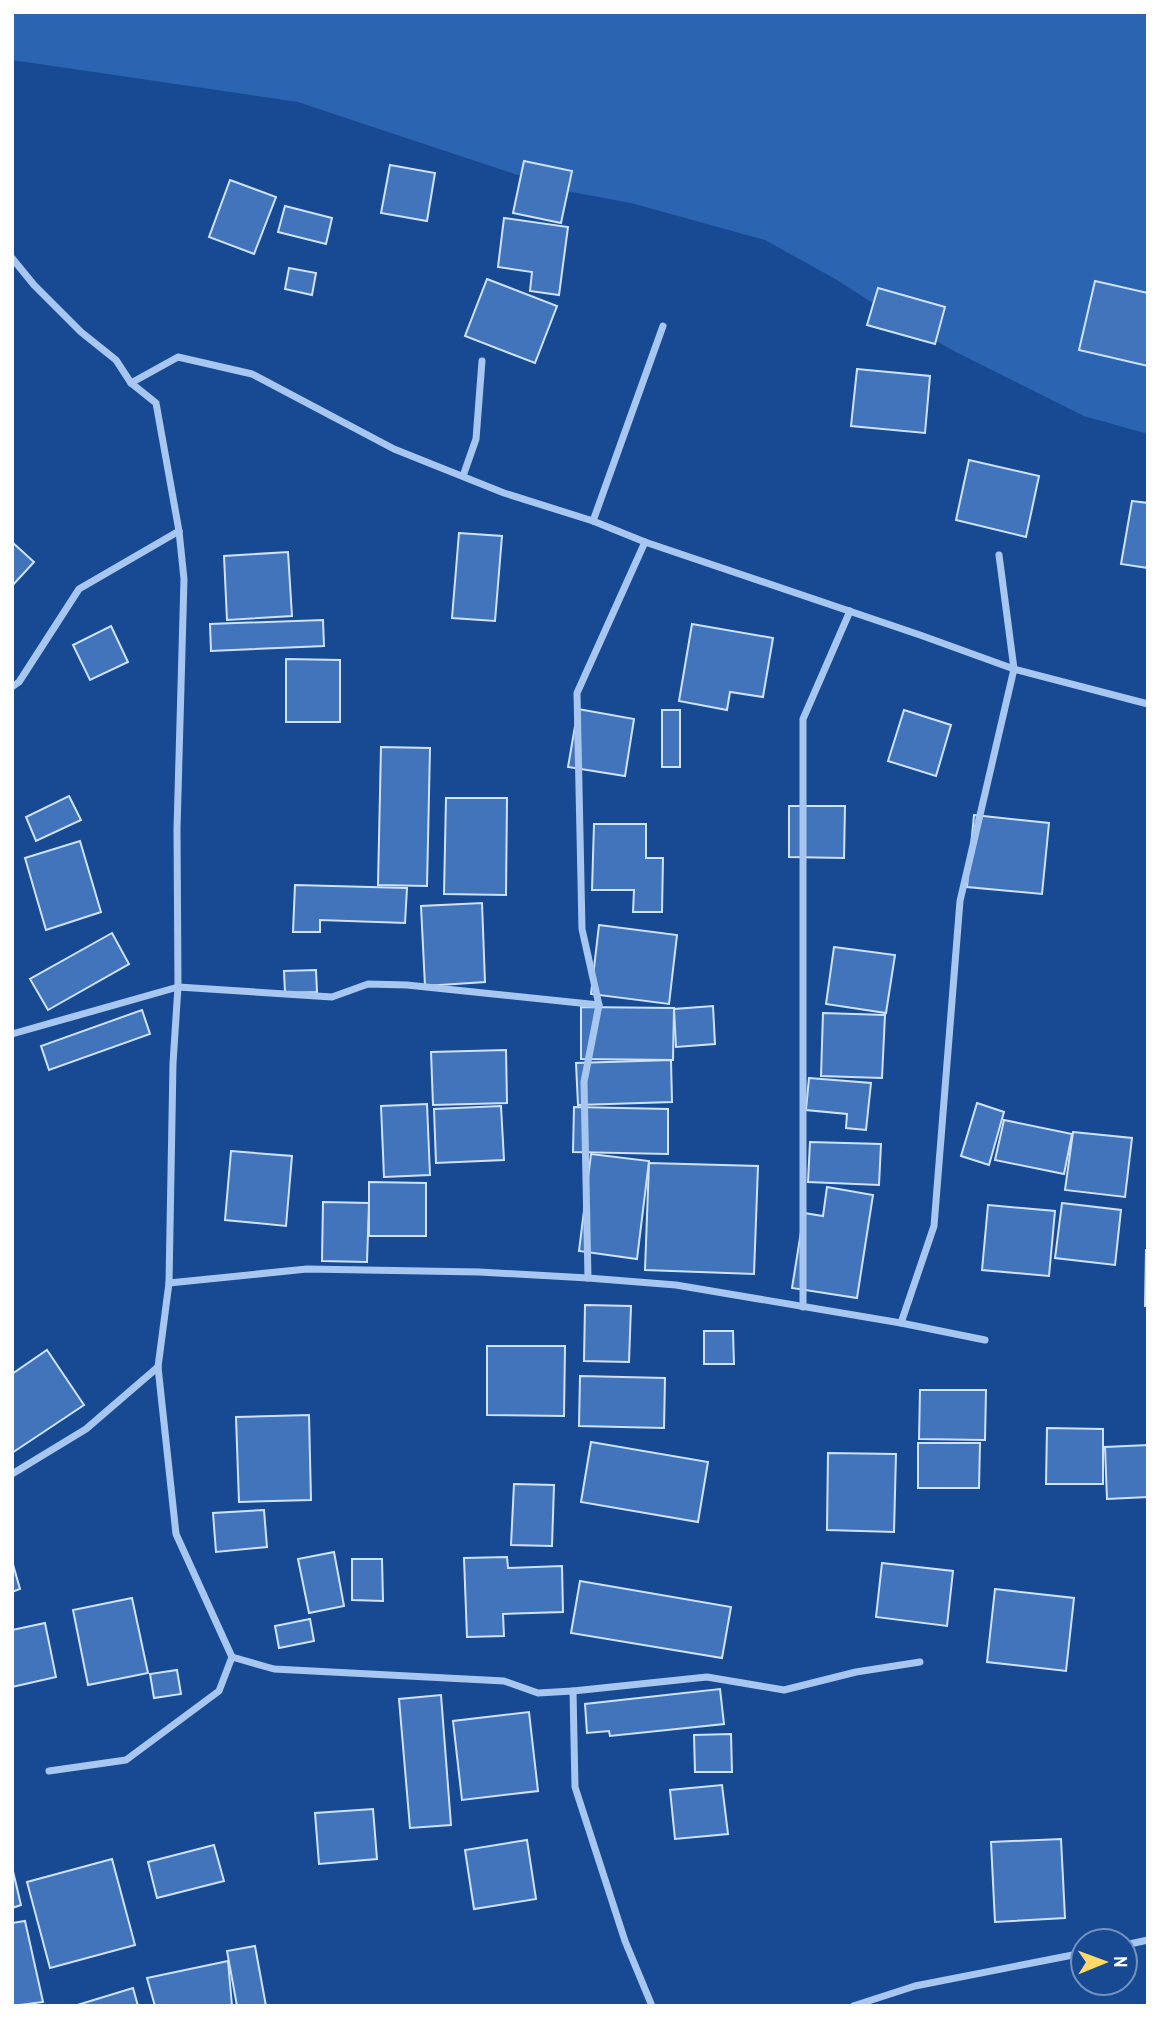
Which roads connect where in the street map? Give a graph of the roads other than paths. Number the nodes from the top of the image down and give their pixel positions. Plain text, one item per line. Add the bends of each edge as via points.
1 (12, 258) edge
2 (663, 326) dead end
3 (482, 361) dead end
4 (131, 383) junction
5 (463, 476) junction
6 (593, 521) junction
7 (179, 531) junction
8 (645, 542) junction
9 (999, 555) dead end
10 (850, 611) junction
11 (1014, 669) junction
12 (12, 687) edge
13 (1148, 704) edge
14 (178, 987) junction
15 (598, 1005) junction
16 (12, 1034) edge
17 (588, 1278) junction
18 (169, 1283) junction
19 (803, 1307) junction
20 (901, 1322) junction
21 (985, 1340) dead end
22 (159, 1367) junction
23 (12, 1474) edge
24 (232, 1657) junction
25 (920, 1662) dead end
26 (573, 1691) junction
27 (49, 1771) dead end
28 (1069, 1956) edge
29 (652, 2006) edge
30 (853, 2006) edge

1 - 4 street via 81,332 116,360
2 - 6 street
3 - 5 street via 476,439
4 - 5 street via 178,357 252,374 394,449
4 - 7 street via 156,402
5 - 6 street
6 - 8 street
7 - 12 street via 79,589
7 - 14 street via 184,579
8 - 10 street
8 - 15 street via 578,693 582,929
9 - 11 street
10 - 11 street
10 - 19 street via 803,719
11 - 13 street
11 - 20 street via 960,901 933,1226
14 - 15 street via 332,997 368,984 407,985
14 - 16 street
14 - 18 street
15 - 17 street via 584,1082
17 - 18 street via 307,1269
17 - 19 street via 676,1285
18 - 22 street
19 - 20 street
20 - 21 street
22 - 23 street via 86,1429
22 - 24 street via 176,1534
24 - 26 street via 274,1669 504,1682 538,1693
24 - 27 street via 219,1691 126,1760
25 - 26 street via 784,1690 707,1677
26 - 29 street via 575,1787 625,1941
28 - 30 street via 915,1986

